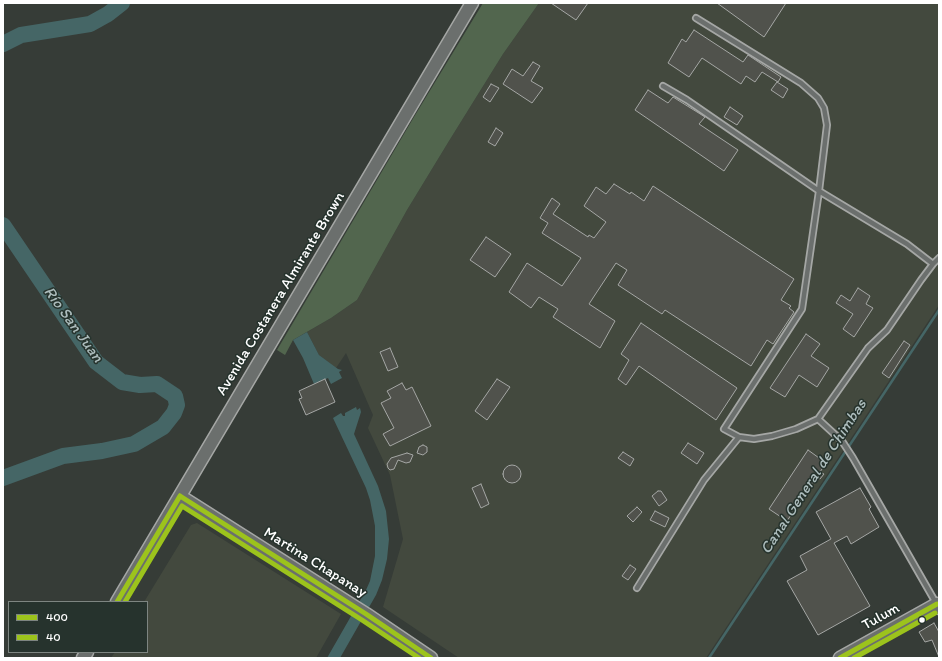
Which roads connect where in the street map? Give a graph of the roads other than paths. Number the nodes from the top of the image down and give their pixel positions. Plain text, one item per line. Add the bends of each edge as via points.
1 (472, 3) edge
2 (696, 18) dead end
3 (663, 86) dead end
4 (820, 191) junction
5 (939, 258) edge
6 (933, 264) junction
7 (818, 419) junction
8 (739, 437) junction
9 (180, 496) junction
10 (638, 588) dead end
11 (117, 601) edge
12 (938, 606) edge
13 (431, 658) edge
14 (840, 658) edge

1 - 9 main road, Avenida Costanera Almirante Brown
2 - 4 lane via 801,83 818,98 824,108 827,125
3 - 4 lane
4 - 6 lane via 907,244
4 - 8 lane via 802,309 724,429
5 - 6 lane
6 - 7 lane via 887,330 868,348
7 - 8 lane via 772,436 754,439
7 - 12 lane via 842,441 853,458
8 - 10 lane via 704,480
9 - 11 main road, Avenida Costanera Almirante Brown
9 - 13 main road, Martina Chapanay
12 - 14 main road, Tulum

